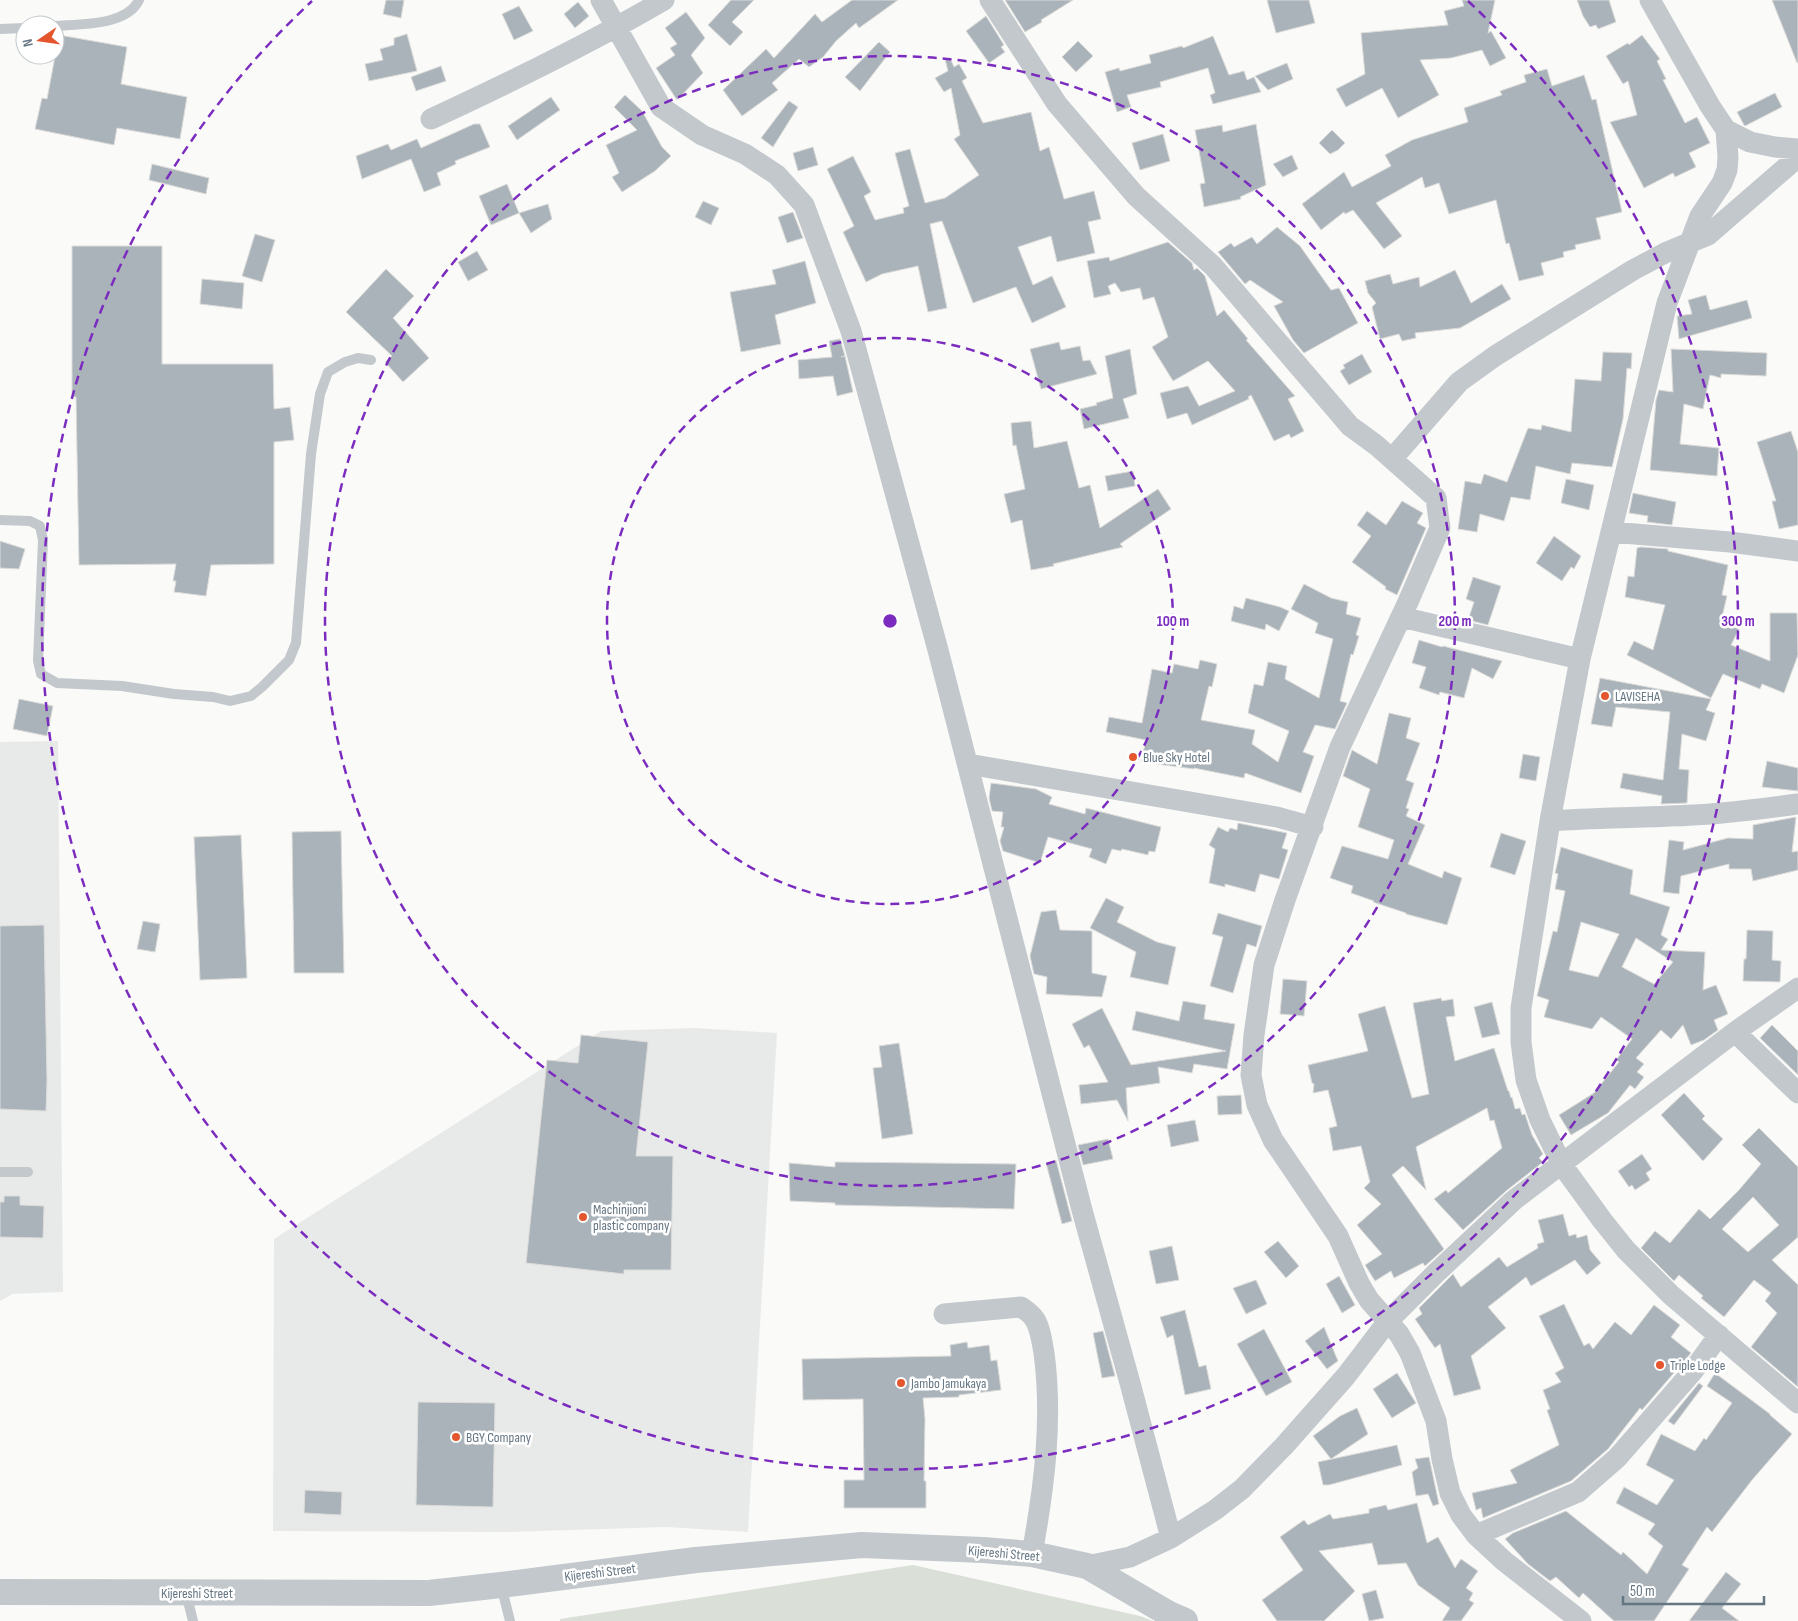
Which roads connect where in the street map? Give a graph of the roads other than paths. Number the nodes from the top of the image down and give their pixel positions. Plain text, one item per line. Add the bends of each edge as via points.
1 (139, 0) edge
2 (601, 0) edge
3 (664, 0) edge
4 (990, 0) edge
5 (1650, 0) edge
6 (65, 25) edge
7 (15, 28) edge
8 (617, 28) junction
9 (0, 29) edge
10 (431, 119) dead end
11 (1726, 130) junction
12 (1798, 149) edge
13 (1798, 157) edge
14 (1690, 242) junction
15 (371, 360) dead end
16 (1392, 459) junction
17 (0, 520) edge
18 (1610, 532) junction
19 (1798, 551) edge
20 (1401, 617) junction
21 (1580, 659) junction
22 (968, 764) junction
23 (1797, 804) edge
24 (1550, 821) junction
25 (1313, 827) junction
26 (1798, 988) edge
27 (1735, 1032) junction
28 (1798, 1093) edge
29 (1562, 1165) junction
30 (0, 1172) edge
31 (28, 1172) dead end
32 (944, 1314) dead end
33 (1388, 1321) junction
34 (1719, 1335) junction
35 (1798, 1403) edge
36 (1476, 1535) junction
37 (1171, 1538) junction
38 (1032, 1554) junction
39 (1087, 1566) junction
40 (501, 1585) junction
41 (0, 1592) edge
42 (186, 1593) junction
43 (193, 1621) edge
44 (510, 1621) edge
45 (1185, 1621) edge
46 (1581, 1621) edge

1 - 6 lane via 136,7 112,21
2 - 8 street
3 - 8 street
4 - 16 street via 1057,104 1136,196 1213,266 1350,426
5 - 11 street
7 - 9 lane
8 - 10 street via 533,72
8 - 22 street via 661,106 702,135 745,154 777,175 804,205 851,331
11 - 12 street via 1750,142
11 - 14 street via 1727,170 1700,216
13 - 14 street via 1708,235
14 - 16 street via 1633,270 1459,382
14 - 18 street via 1667,303
15 - 17 lane via 358,358 328,372 320,394 311,454 296,643 289,660 251,696 230,701 122,686 57,683 41,674 38,661 43,540 40,526 30,521
16 - 20 street via 1436,498 1440,528
18 - 19 street
18 - 21 street
20 - 21 street
20 - 25 street via 1340,747
21 - 24 street
22 - 25 street via 1277,817
22 - 37 street via 1082,1210
23 - 24 street via 1719,813
24 - 29 street via 1521,1008 1522,1042 1526,1080 1540,1120
25 - 33 street via 1264,964 1251,1075 1257,1105 1273,1140 1338,1236 1369,1300
26 - 27 street
27 - 28 street
27 - 29 street
29 - 33 street via 1514,1200
29 - 34 street via 1626,1250 1671,1295
30 - 31 lane
32 - 38 street via 1021,1307 1034,1318 1042,1339 1048,1420
33 - 36 street via 1410,1353 1424,1385 1436,1420 1450,1493
33 - 37 street via 1339,1383 1242,1489
34 - 35 street
34 - 36 street via 1693,1371 1617,1458 1578,1492
36 - 46 street
37 - 39 street via 1130,1557
38 - 39 street, Kijereshi Street
38 - 40 street, Kijereshi Street via 862,1545 696,1560
39 - 45 street, Kijereshi Street
40 - 42 street, Kijereshi Street via 429,1593
40 - 44 lane
41 - 42 street, Kijereshi Street
42 - 43 lane

